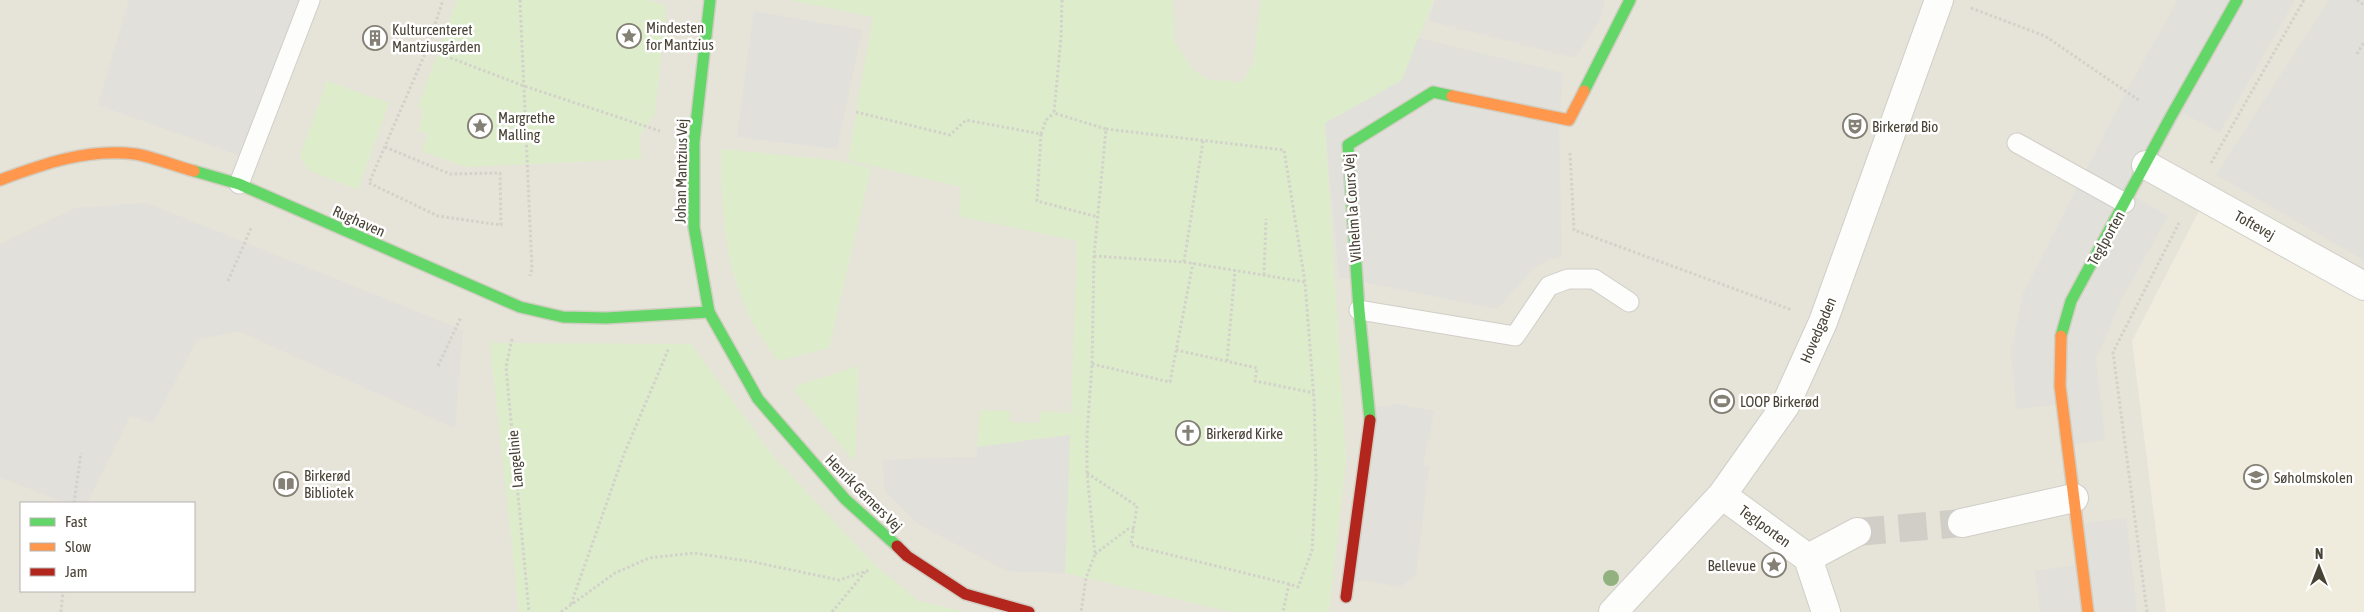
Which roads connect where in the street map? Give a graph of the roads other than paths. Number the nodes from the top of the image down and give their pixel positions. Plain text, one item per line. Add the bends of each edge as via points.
1 (310, 0) edge
2 (710, 0) edge
3 (1630, 0) edge
4 (1939, 0) edge
5 (2237, 0) edge
6 (2017, 143) dead end
7 (2146, 165) junction
8 (0, 180) edge
9 (239, 184) junction
10 (2125, 203) junction
11 (2364, 286) edge
12 (1629, 302) dead end
13 (1359, 310) junction
14 (709, 312) junction
15 (1722, 495) junction
16 (2074, 498) junction
17 (1962, 523) tunnel mouth
18 (1857, 532) tunnel mouth
19 (1808, 558) junction
20 (1345, 604) edge
21 (1029, 612) edge
22 (1613, 612) edge
23 (1826, 612) edge
24 (2088, 612) edge

1 - 9 lane
2 - 14 street, Johan Mantzius Vej via 694,142 694,227
3 - 13 street, Vilhelm la Cours Vej via 1569,120 1433,92 1348,145
4 - 15 street, Hovedgaden via 1823,322 1785,406
5 - 7 street, Teglporten
6 - 10 lane
7 - 10 street, Teglporten
7 - 11 street, Toftevej
8 - 9 street, Rughaven via 41,165 87,154 134,154
9 - 14 street, Rughaven via 520,307 563,317
10 - 16 street, Teglporten via 2071,301 2059,341 2060,386
12 - 13 lane via 1594,279 1568,279 1549,286 1515,336
13 - 20 street, Vilhelm la Cours Vej via 1371,425
14 - 21 street, Henrik Gerners Vej via 758,399 832,487 907,556 965,594
15 - 19 street, Teglporten
15 - 22 street, Hovedgaden
16 - 17 street
16 - 24 street, Teglporten
18 - 19 street
19 - 23 street

